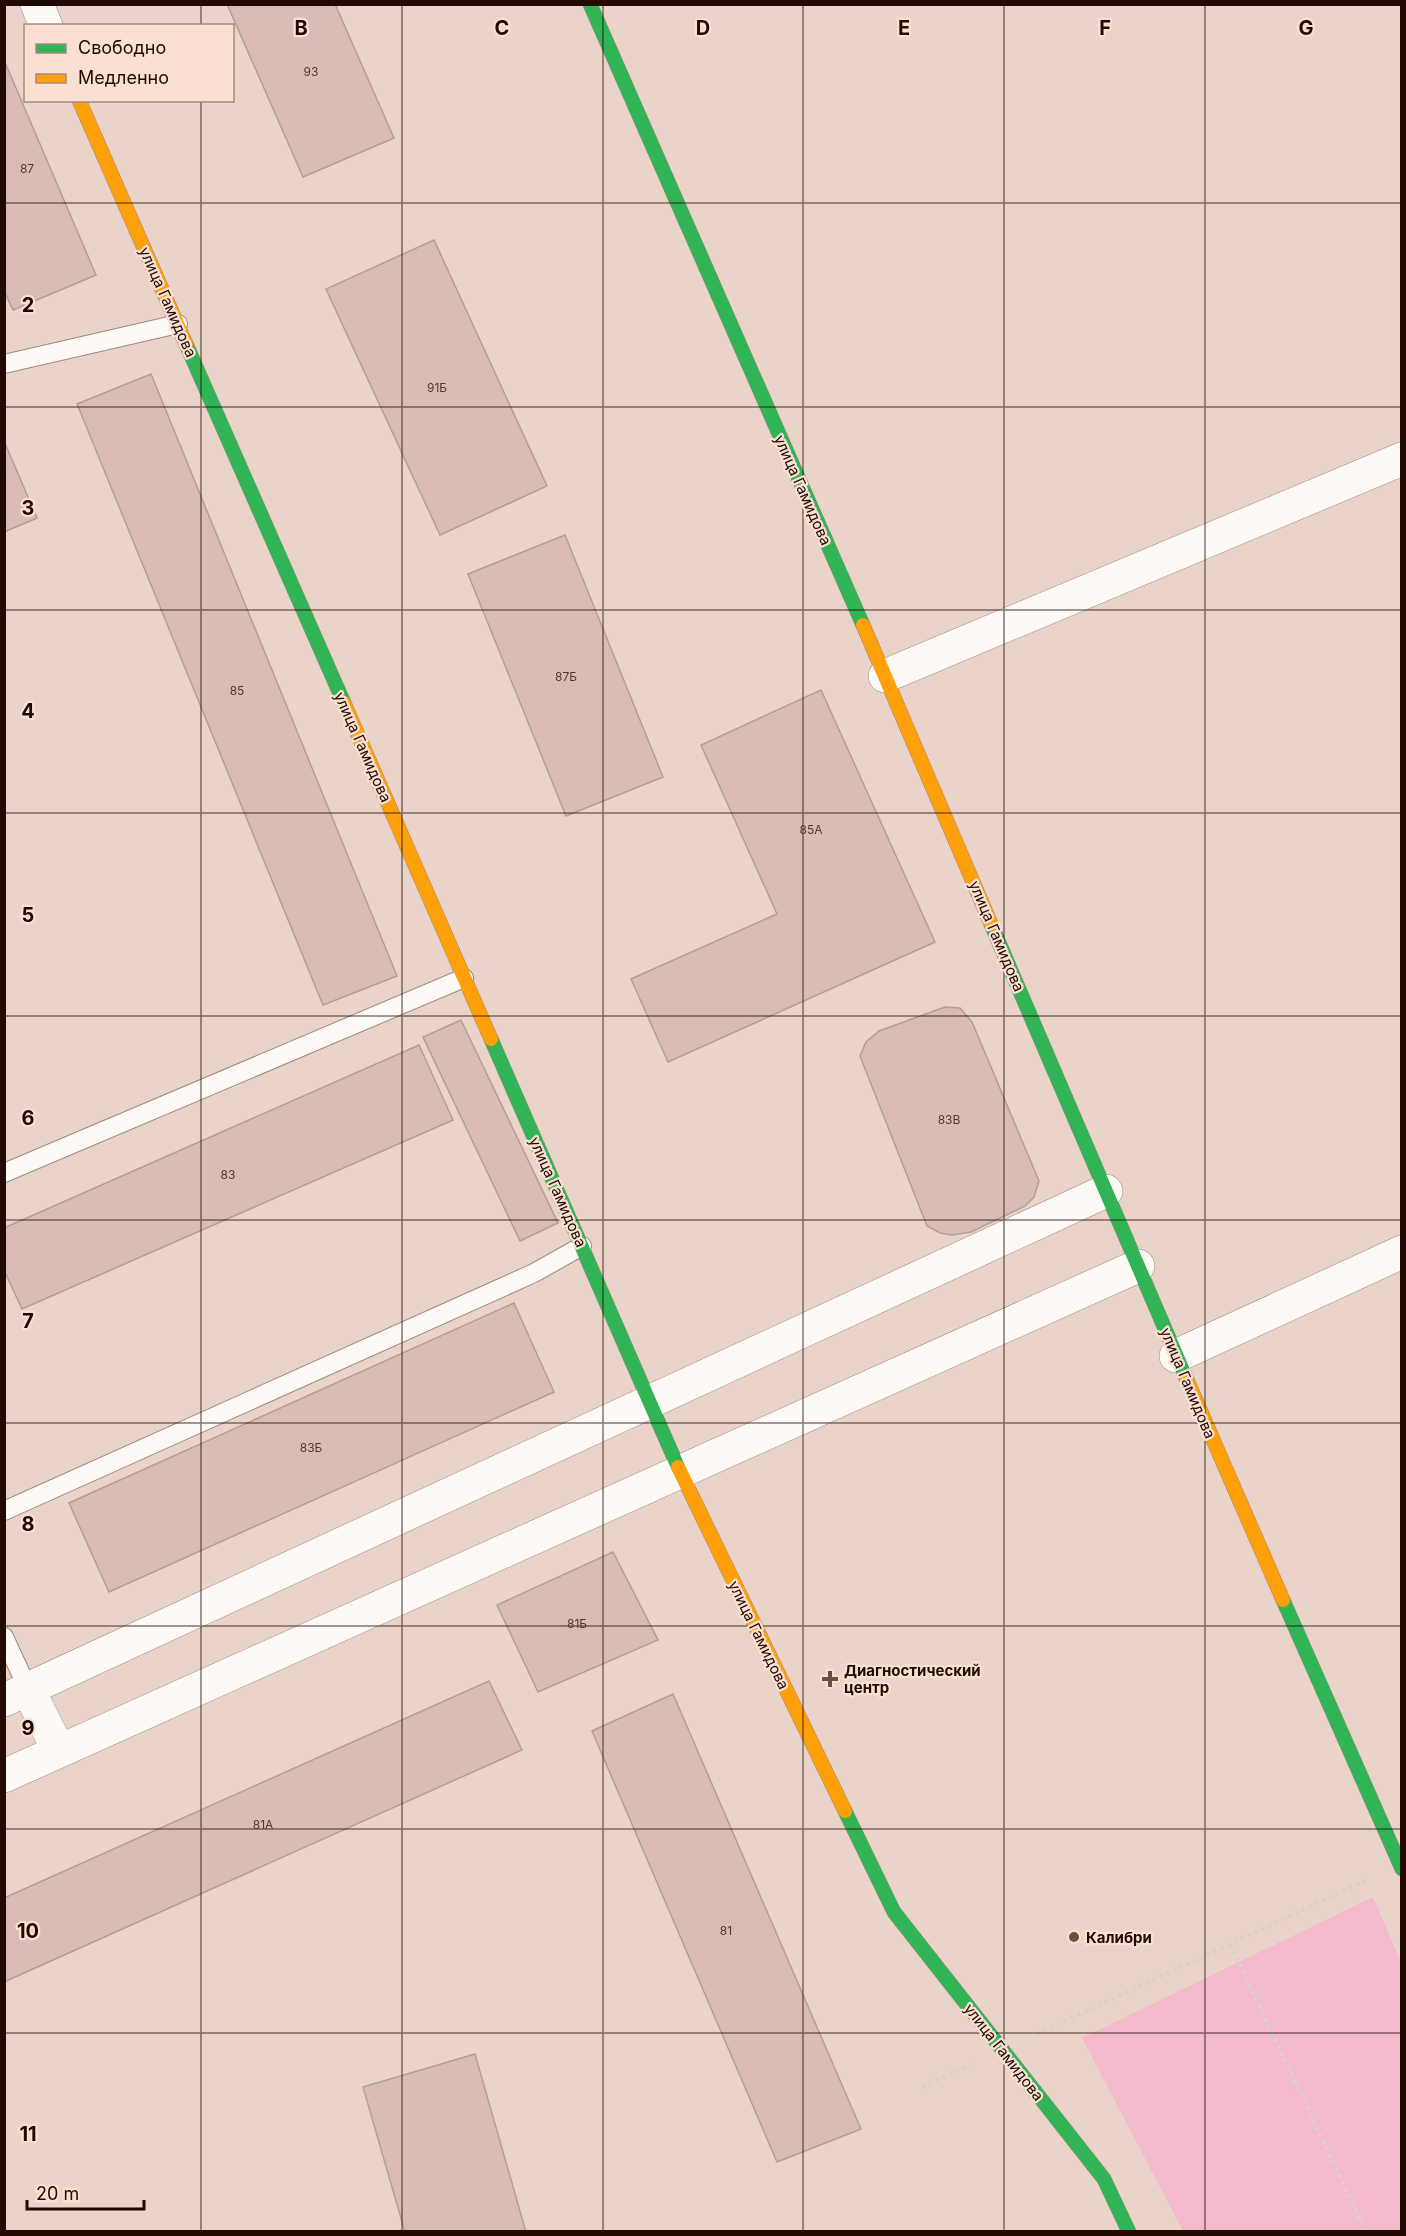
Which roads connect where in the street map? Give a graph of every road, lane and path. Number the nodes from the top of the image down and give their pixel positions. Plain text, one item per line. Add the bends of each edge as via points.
1 (37, 4) edge
2 (590, 4) edge
3 (45, 24) edge
4 (81, 102) edge
5 (178, 324) junction
6 (4, 364) edge
7 (1401, 459) edge
8 (885, 676) junction
9 (465, 978) junction
10 (4, 1173) edge
11 (1106, 1191) junction
12 (582, 1246) junction
13 (1401, 1252) edge
14 (1138, 1266) junction
15 (1176, 1356) junction
16 (650, 1402) junction
17 (680, 1471) junction
18 (4, 1511) edge
19 (4, 1637) edge
20 (16, 1694) edge
21 (59, 1751) junction
22 (4, 1776) edge
23 (1400, 1867) edge
24 (1230, 1944) junction
25 (1002, 2050) junction
26 (922, 2087) dead end
27 (1129, 2232) edge
28 (1366, 2232) edge

1 - 3 street
2 - 8 street, улица Гамидова
4 - 5 street, улица Гамидова
5 - 6 lane
5 - 9 street, улица Гамидова
7 - 8 street
8 - 11 street, улица Гамидова
9 - 10 lane
9 - 12 street, улица Гамидова
11 - 14 street, улица Гамидова
11 - 16 street
12 - 16 street, улица Гамидова
12 - 18 lane via 534,1273
13 - 15 street
14 - 15 street, улица Гамидова
14 - 17 street
15 - 23 street, улица Гамидова
16 - 17 street, улица Гамидова
16 - 20 street
17 - 21 street
17 - 25 street, улица Гамидова via 894,1912
19 - 20 lane
20 - 21 street
21 - 22 street
23 - 24 path
24 - 25 path
24 - 28 path
25 - 26 path
25 - 27 street, улица Гамидова via 1104,2179

